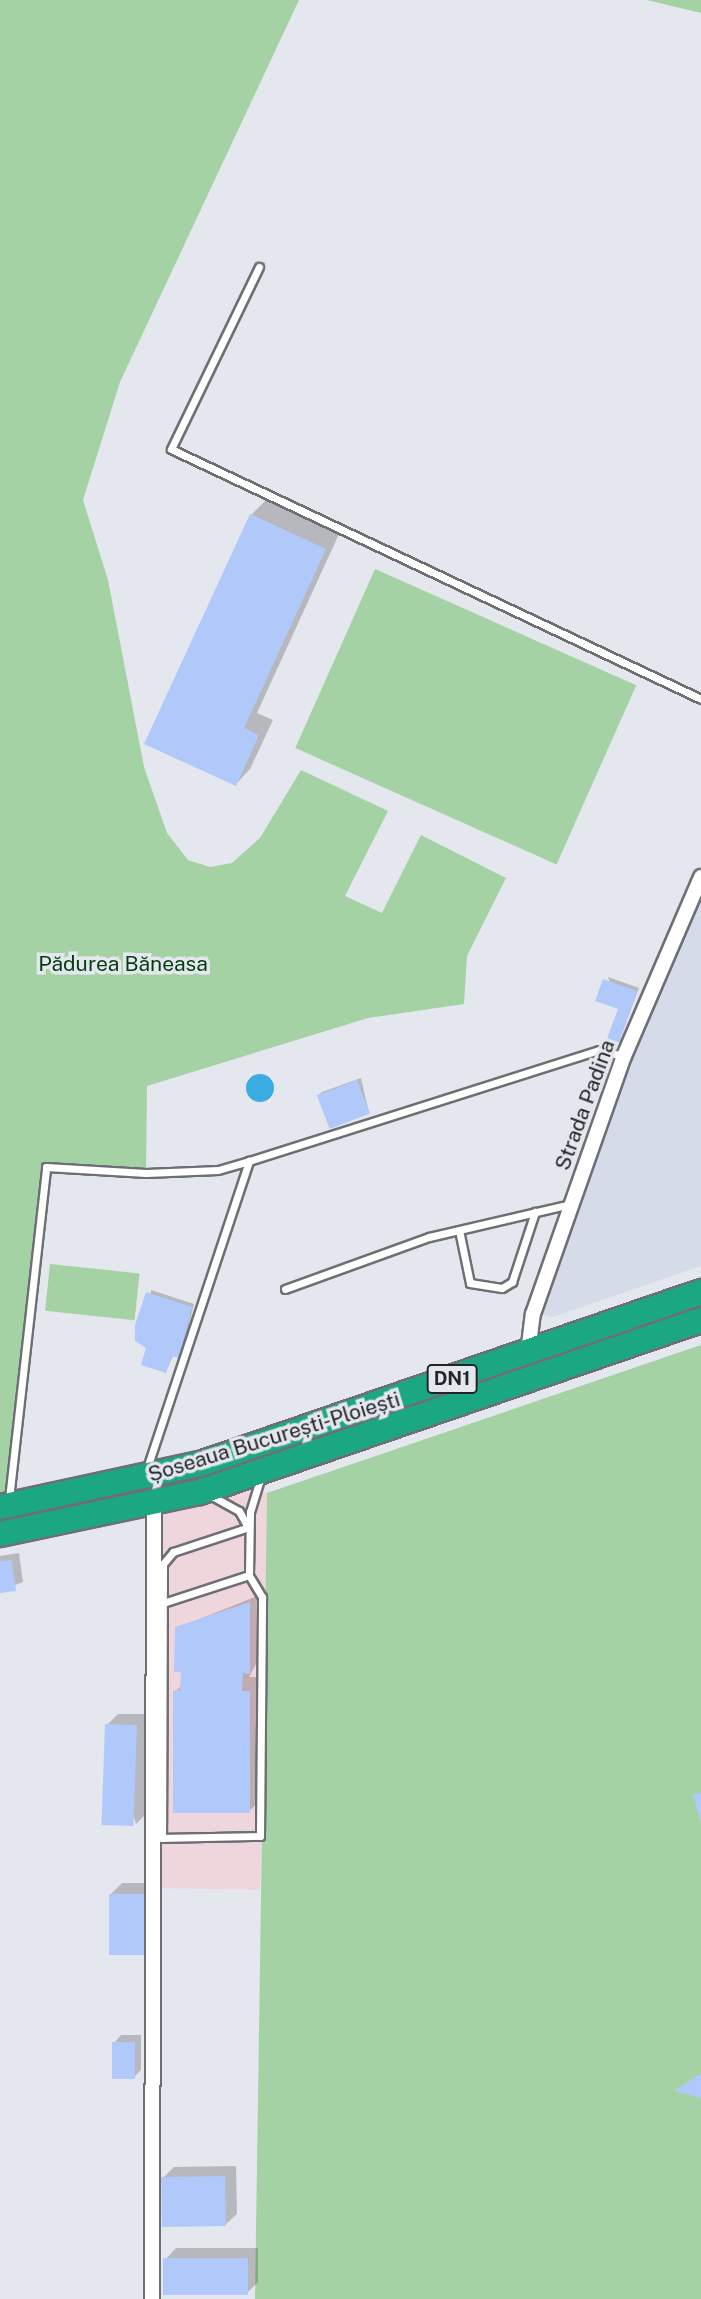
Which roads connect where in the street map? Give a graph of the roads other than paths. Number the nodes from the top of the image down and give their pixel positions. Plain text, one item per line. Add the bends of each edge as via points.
1 (259, 267) dead end
2 (701, 699) edge
3 (701, 877) edge
4 (624, 1056) junction
5 (249, 1161) junction
6 (572, 1204) junction
7 (535, 1212) junction
8 (459, 1230) junction
9 (285, 1289) dead end
10 (701, 1292) edge
11 (701, 1320) edge
12 (528, 1353) junction
13 (265, 1471) junction
14 (143, 1478) junction
15 (200, 1492) junction
16 (154, 1503) junction
17 (4, 1507) edge
18 (248, 1527) junction
19 (0, 1534) edge
20 (249, 1576) junction
21 (163, 1603) junction
22 (152, 2299) edge

1 - 2 lane via 171,449
3 - 4 street, Strada Padina
4 - 5 lane via 599,1050
4 - 6 street, Strada Padina
5 - 14 lane
5 - 17 lane via 218,1170 158,1172 46,1167
6 - 7 lane
6 - 12 street, Strada Padina via 533,1314
7 - 8 lane
7 - 8 lane via 512,1282 502,1288 470,1283
8 - 9 lane
10 - 12 highway, Șoseaua București-Ploiești / DN1
11 - 13 highway, Șoseaua București-Ploiești / DN1
12 - 14 highway, Șoseaua București-Ploiești / DN1
13 - 15 highway, Șoseaua București-Ploiești / DN1
13 - 18 lane
14 - 17 highway, Șoseaua București-Ploiești / DN1
15 - 16 highway, Șoseaua București-Ploiești / DN1
15 - 18 lane via 231,1505
16 - 19 highway, Șoseaua București-Ploiești / DN1
16 - 22 street
18 - 20 lane
18 - 21 lane via 168,1555
20 - 21 lane
20 - 21 lane via 262,1597 260,1836 162,1838

